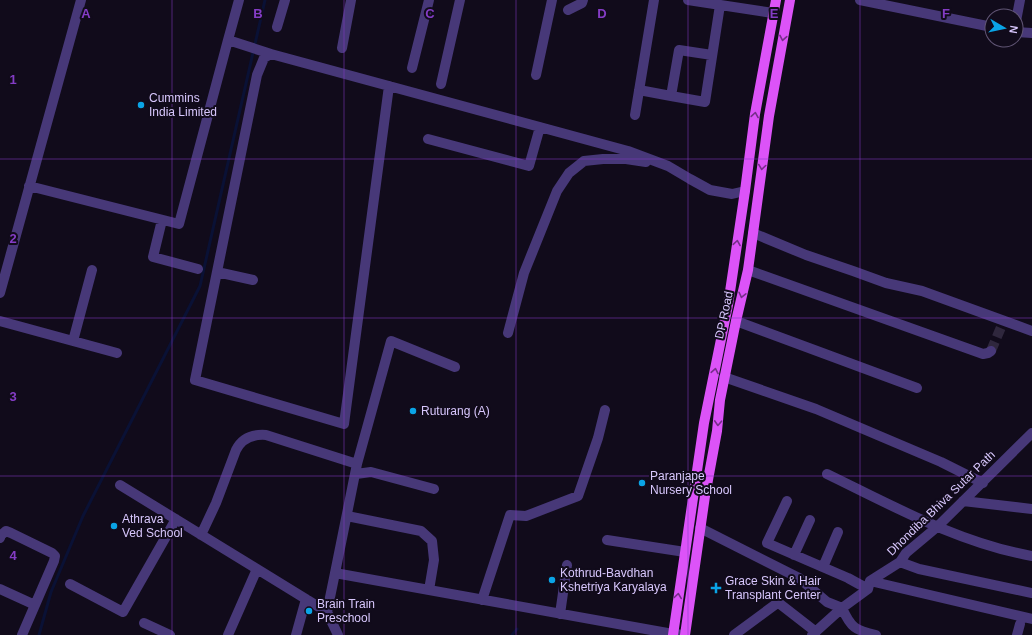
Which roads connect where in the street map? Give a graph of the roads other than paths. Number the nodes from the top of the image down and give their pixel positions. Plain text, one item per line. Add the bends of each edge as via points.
1 (81, 0) edge
2 (238, 0) edge
3 (285, 0) edge
4 (352, 0) edge
5 (429, 0) edge
6 (460, 0) edge
7 (552, 0) edge
8 (583, 0) edge
9 (654, 0) edge
10 (688, 0) edge
11 (776, 0) edge
12 (790, 0) edge
13 (860, 0) edge
14 (720, 5) junction
15 (568, 10) dead end
16 (773, 13) junction
17 (984, 25) edge
18 (277, 27) dead end
19 (228, 40) junction
20 (342, 48) dead end
21 (266, 52) junction
22 (712, 55) junction
23 (412, 68) dead end
24 (536, 75) dead end
25 (441, 84) dead end
26 (389, 86) junction
27 (639, 90) junction
28 (671, 96) junction
29 (635, 115) dead end
30 (540, 127) junction
31 (428, 139) dead end
32 (668, 166) junction
33 (30, 186) junction
34 (745, 191) junction
35 (162, 220) junction
36 (753, 233) junction
37 (198, 269) dead end
38 (92, 270) dead end
39 (748, 270) junction
40 (217, 272) junction
41 (253, 280) dead end
42 (0, 293) edge
43 (736, 320) junction
44 (0, 321) edge
45 (1032, 331) edge
46 (508, 333) dead end
47 (73, 341) junction
48 (991, 351) dead end
49 (116, 354) dead end
50 (455, 367) dead end
51 (724, 377) junction
52 (917, 388) dead end
53 (605, 410) dead end
54 (1032, 433) edge
55 (358, 464) junction
56 (356, 474) junction
57 (827, 474) dead end
58 (983, 483) junction
59 (120, 485) dead end
60 (434, 489) dead end
61 (787, 501) dead end
62 (963, 501) junction
63 (1032, 509) edge
64 (347, 516) junction
65 (176, 519) junction
66 (810, 520) dead end
67 (937, 526) junction
68 (700, 528) junction
69 (838, 532) dead end
70 (200, 535) junction
71 (0, 538) edge
72 (607, 540) dead end
73 (685, 552) junction
74 (794, 555) junction
75 (1032, 556) edge
76 (900, 562) junction
77 (567, 565) dead end
78 (823, 567) junction
79 (257, 569) junction
80 (335, 573) junction
81 (70, 584) dead end
82 (869, 585) junction
83 (0, 589) edge
84 (428, 590) junction
85 (1032, 592) edge
86 (306, 599) junction
87 (482, 600) junction
88 (34, 605) junction
89 (842, 608) junction
90 (327, 612) junction
91 (560, 614) junction
92 (1032, 619) edge
93 (144, 623) dead end
94 (1020, 624) dead end
95 (673, 634) edge
96 (814, 634) edge
97 (22, 635) edge
98 (170, 635) edge
99 (228, 635) edge
100 (296, 635) edge
101 (339, 635) edge
102 (685, 635) edge
103 (734, 635) edge
104 (876, 635) edge
105 (1017, 635) edge

1 - 33 street
2 - 19 street
3 - 18 street
4 - 20 street
5 - 23 street
6 - 25 street
7 - 24 street
8 - 15 street
9 - 27 street
10 - 14 street
11 - 16 main road, DP Road
12 -> 36 main road, DP Road via 769,116
13 - 17 street
14 - 16 street
14 - 22 street
34 -> 16 main road, DP Road via 755,114
19 - 21 street
19 - 35 street via 179,224
21 - 26 street
21 - 40 street via 257,75
22 - 28 street via 679,50
22 - 28 street via 705,102
26 - 30 street
26 - 40 street via 344,424 195,380
27 - 28 street
27 - 29 street
30 - 31 street via 529,166
30 - 32 street via 628,151
32 - 34 street via 710,190 732,194
32 - 46 street via 626,159 603,159 584,162 569,173 557,191 524,273
33 - 35 street
33 - 42 street
73 -> 34 main road, DP Road via 704,423 728,305
35 - 37 street via 153,256
36 - 39 main road, DP Road
36 - 45 street via 806,255 886,283 922,291
38 - 47 street
39 -> 43 main road, DP Road
39 - 48 street via 983,354
40 - 41 street
43 - 51 main road, DP Road
43 - 52 street
44 - 47 street
47 - 49 street
50 - 55 street via 391,341
51 - 58 street via 816,409 941,462
51 -> 68 main road, DP Road
53 - 87 street via 578,496 526,516 510,515
54 - 58 street, Dhondiba Bhiva Sutar Path
55 - 56 street
55 - 70 street via 266,435 251,436 239,444 216,503
56 - 60 street via 371,472
56 - 64 street
57 - 67 street
58 - 62 street, Dhondiba Bhiva Sutar Path
59 - 65 street
61 - 74 street via 767,543
62 - 63 street
62 - 67 street, Dhondiba Bhiva Sutar Path
64 - 80 street
64 - 84 street via 421,531 427,536 432,541 434,560
65 - 70 street
65 - 81 street via 124,612
66 - 74 street
67 - 75 street via 969,540
67 - 76 street, Dhondiba Bhiva Sutar Path via 906,553
68 - 89 street via 799,578 827,602
68 - 102 main road, DP Road
69 - 78 street
70 - 79 street
71 - 88 street via 6,531 55,556
72 - 73 street
95 -> 73 main road, DP Road
74 - 78 street
76 - 82 street, Dhondiba Bhiva Sutar Path
76 - 85 street
77 - 91 street
78 - 82 street
79 - 86 street
79 - 99 street
80 - 84 street
80 - 90 street
82 - 89 street, Dhondiba Bhiva Sutar Path
82 - 92 street
83 - 88 street
84 - 87 street
86 - 90 street
86 - 100 street
87 - 91 street
88 - 97 street
89 - 96 street, Dhondiba Bhiva Sutar Path
89 - 104 street via 848,622 856,629
90 - 101 street
91 - 95 street
93 - 98 street
94 - 105 street
95 - 102 street
96 - 103 street via 780,604 776,604

